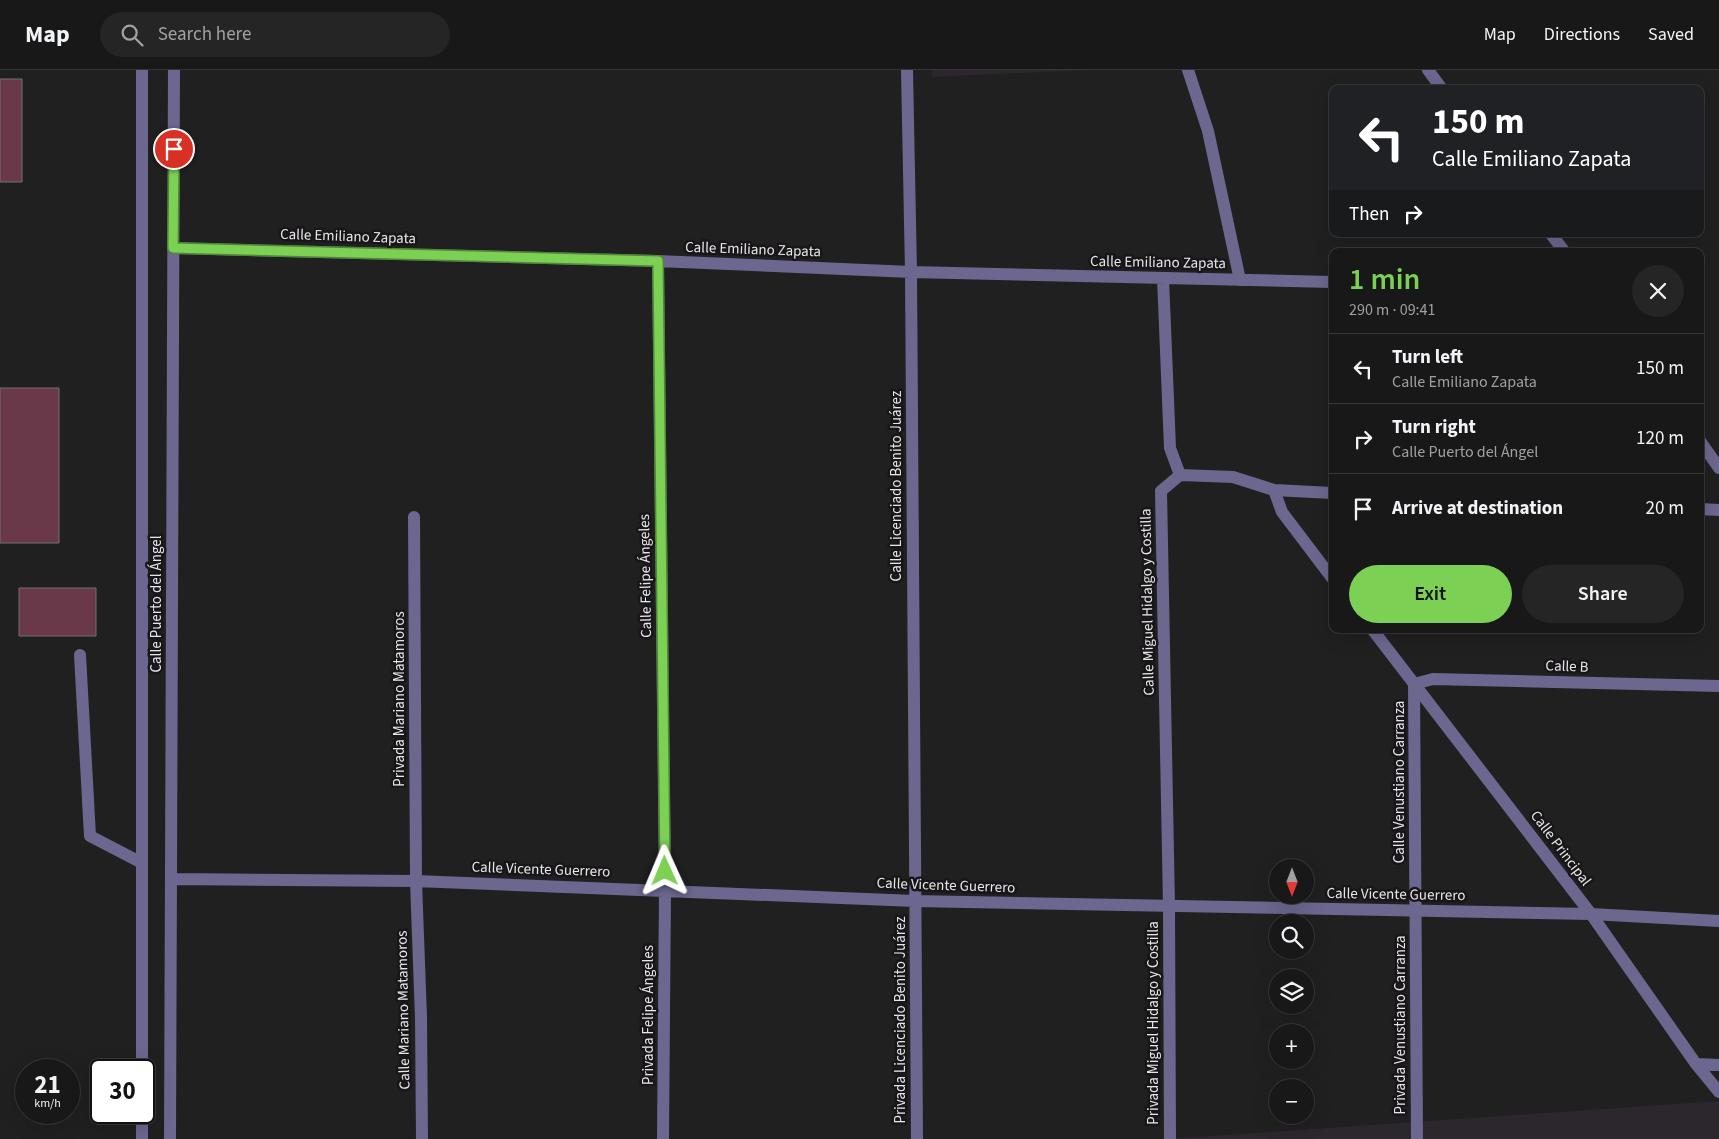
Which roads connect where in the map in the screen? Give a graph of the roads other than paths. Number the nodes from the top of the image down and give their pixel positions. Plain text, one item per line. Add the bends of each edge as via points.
1 (142, 70) edge
2 (174, 70) edge
3 (906, 70) edge
4 (1188, 70) edge
5 (1428, 70) edge
6 (1439, 85) edge
7 (1553, 237) edge
8 (173, 248) junction
9 (1562, 248) edge
10 (658, 261) junction
11 (911, 272) junction
12 (1163, 278) junction
13 (1240, 280) junction
14 (1329, 282) edge
15 (1704, 447) edge
16 (1719, 468) edge
17 (1180, 475) junction
18 (1274, 490) junction
19 (1329, 493) edge
20 (1704, 509) edge
21 (1719, 510) edge
22 (414, 517) dead end
23 (1329, 574) edge
24 (1375, 633) edge
25 (80, 655) dead end
26 (1414, 684) junction
27 (1719, 686) edge
28 (142, 863) junction
29 (172, 879) junction
30 (416, 881) junction
31 (665, 890) junction
32 (915, 901) junction
33 (1169, 906) junction
34 (1416, 911) junction
35 (1591, 914) junction
36 (1719, 921) edge
37 (142, 1059) edge
38 (1696, 1064) junction
39 (1719, 1065) edge
40 (1719, 1092) edge
41 (142, 1124) edge
42 (142, 1139) edge
43 (170, 1139) edge
44 (422, 1139) edge
45 (663, 1139) edge
46 (917, 1139) edge
47 (1170, 1139) edge
48 (1417, 1139) edge

1 - 28 street
2 - 8 street, Calle Puerto del Ángel
3 - 11 street, Calle Licenciado Benito Juárez
4 - 13 street via 1208,131
5 - 6 street
7 - 9 street
8 - 10 street, Calle Emiliano Zapata
8 - 29 street, Calle Puerto del Ángel
10 - 11 street, Calle Emiliano Zapata
10 - 31 street, Calle Felipe Ángeles
11 - 12 street, Calle Emiliano Zapata
11 - 32 street, Calle Licenciado Benito Juárez
12 - 13 street, Calle Emiliano Zapata
12 - 17 street via 1170,448
13 - 14 street, Calle Emiliano Zapata
15 - 16 street
17 - 18 street via 1233,477
17 - 33 street, Calle Miguel Hidalgo y Costilla via 1161,491
18 - 19 street
18 - 23 street via 1282,512
20 - 21 street
22 - 30 street, Privada Mariano Matamoros
24 - 26 street, Calle Principal
25 - 28 street via 90,836
26 - 27 street, Calle B via 1432,679
26 - 34 street, Calle Venustiano Carranza
26 - 35 street, Calle Principal
28 - 37 street
29 - 30 street, Calle Vicente Guerrero
29 - 43 street, Calle Puerto del Ángel
30 - 31 street, Calle Vicente Guerrero
30 - 44 street, Calle Mariano Matamoros
31 - 32 street, Calle Vicente Guerrero
31 - 45 street, Privada Felipe Ángeles
32 - 33 street, Calle Vicente Guerrero
32 - 46 street, Privada Licenciado Benito Juárez
33 - 34 street, Calle Vicente Guerrero
33 - 47 street, Privada Miguel Hidalgo y Costilla
34 - 35 street, Calle Vicente Guerrero
34 - 48 street, Privada Venustiano Carranza
35 - 36 street, Calle Vicente Guerrero
35 - 38 street, Calle Principal
38 - 39 street
38 - 40 street, Calle Principal
41 - 42 street

